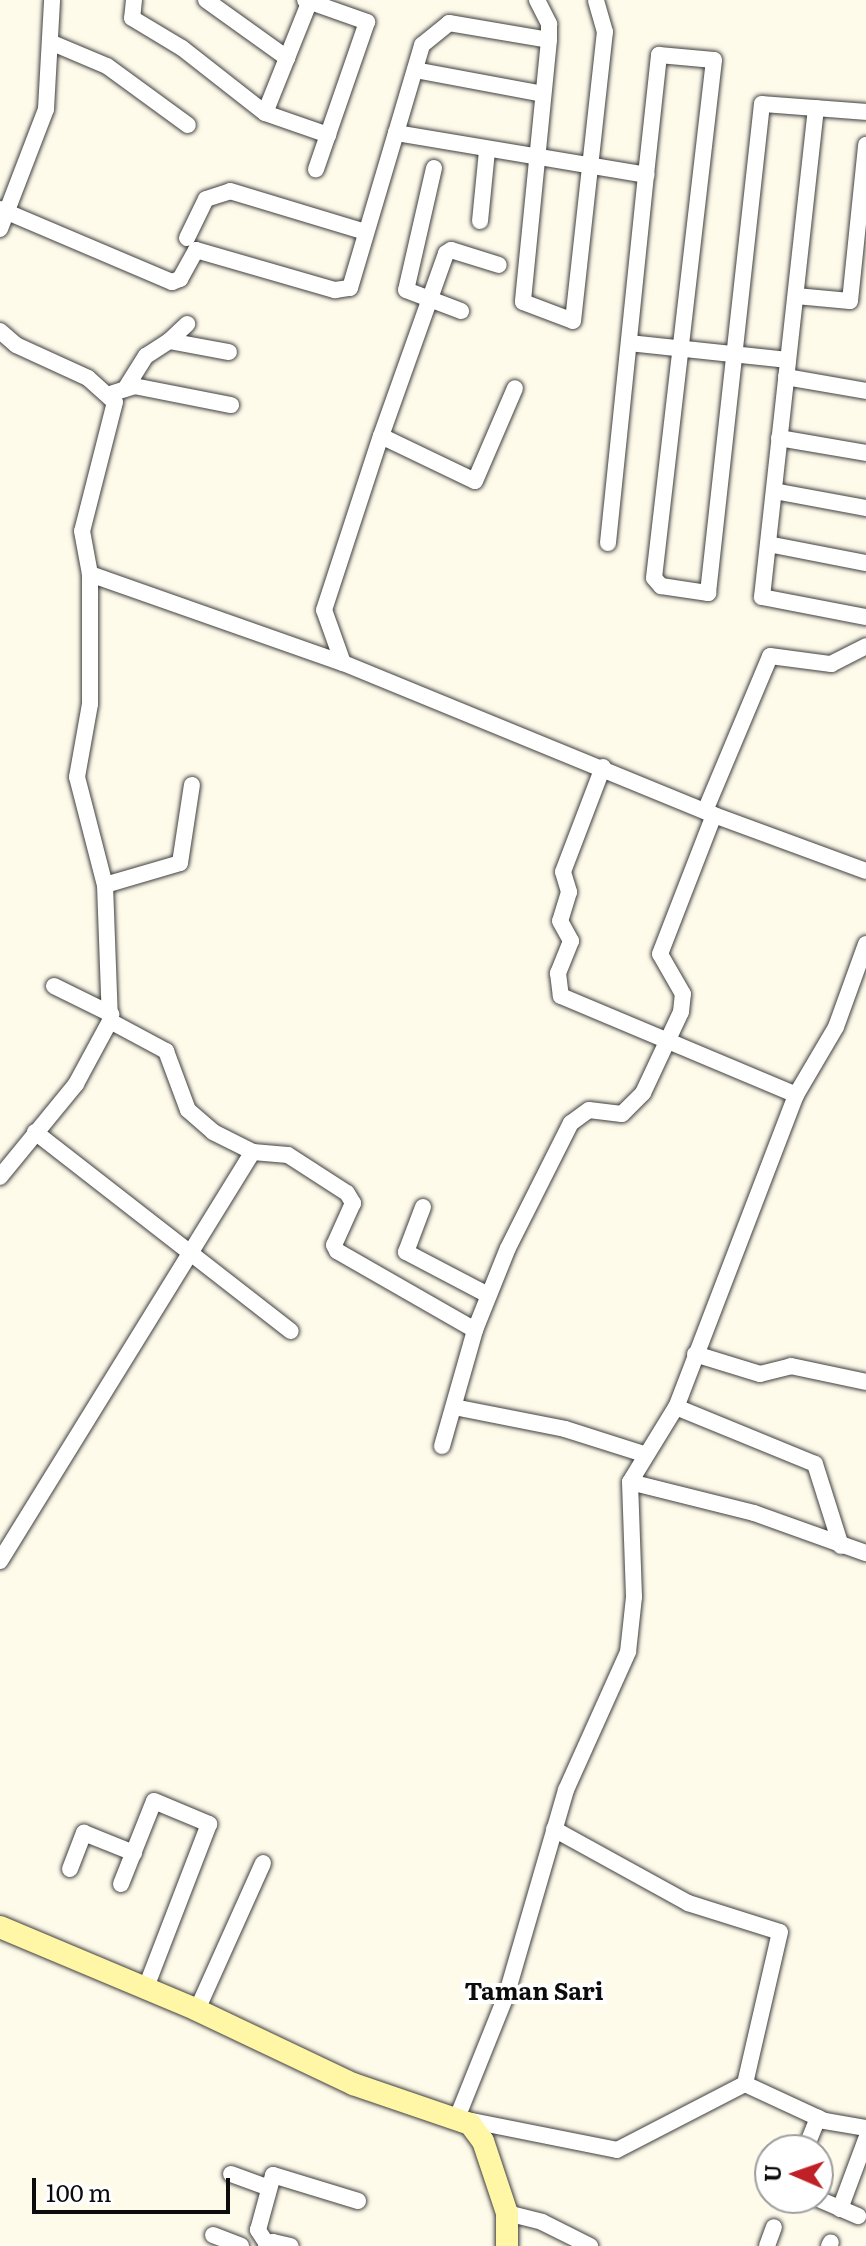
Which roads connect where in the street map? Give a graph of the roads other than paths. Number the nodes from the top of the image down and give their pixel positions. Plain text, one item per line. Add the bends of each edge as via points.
1 (52, 0) edge
2 (134, 0) edge
3 (206, 0) edge
4 (537, 0) edge
5 (596, 0) edge
6 (307, 1) edge
7 (549, 40) junction
8 (50, 42) junction
9 (287, 58) junction
10 (415, 70) junction
11 (543, 94) junction
12 (816, 108) junction
13 (866, 112) edge
14 (265, 113) junction
15 (188, 125) dead end
16 (396, 133) junction
17 (328, 135) junction
18 (866, 145) edge
19 (487, 151) junction
20 (536, 157) junction
21 (589, 167) junction
22 (434, 168) dead end
23 (316, 169) dead end
24 (646, 175) junction
25 (3, 210) edge
26 (480, 221) dead end
27 (0, 229) edge
28 (366, 232) junction
29 (187, 238) dead end
30 (499, 265) dead end
31 (796, 296) junction
32 (431, 300) junction
33 (461, 311) dead end
34 (187, 324) dead end
35 (2, 339) edge
36 (169, 341) junction
37 (629, 343) junction
38 (682, 348) junction
39 (229, 352) dead end
40 (736, 354) junction
41 (787, 368) junction
42 (127, 386) junction
43 (515, 388) dead end
44 (866, 391) edge
45 (110, 394) junction
46 (231, 405) dead end
47 (381, 436) junction
48 (779, 438) junction
49 (866, 453) edge
50 (774, 491) junction
51 (866, 508) edge
52 (608, 543) dead end
53 (768, 544) junction
54 (866, 563) edge
55 (90, 574) junction
56 (866, 617) edge
57 (866, 646) edge
58 (343, 663) junction
59 (603, 767) junction
60 (192, 785) dead end
61 (710, 813) junction
62 (866, 871) edge
63 (105, 885) junction
64 (866, 944) edge
65 (54, 986) dead end
66 (111, 1018) junction
67 (666, 1038) junction
68 (796, 1095) junction
69 (35, 1132) junction
70 (253, 1152) junction
71 (6, 1157) edge
72 (0, 1177) edge
73 (423, 1207) dead end
74 (190, 1255) junction
75 (488, 1295) junction
76 (475, 1330) junction
77 (291, 1331) dead end
78 (695, 1354) junction
79 (866, 1382) edge
80 (454, 1407) junction
81 (676, 1407) junction
82 (442, 1446) dead end
83 (644, 1454) junction
84 (630, 1482) junction
85 (841, 1546) junction
86 (866, 1553) edge
87 (0, 1561) edge
88 (554, 1829) junction
89 (134, 1853) junction
90 (263, 1863) dead end
91 (70, 1869) dead end
92 (121, 1884) dead end
93 (0, 1927) edge
94 (146, 1987) junction
95 (197, 2010) junction
96 (745, 2084) junction
97 (818, 2117) junction
98 (457, 2118) junction
99 (866, 2128) edge
100 (811, 2134) edge
101 (866, 2139) edge
102 (231, 2174) dead end
103 (269, 2188) junction
104 (358, 2201) dead end
105 (834, 2206) edge
106 (840, 2209) junction
107 (507, 2213) junction
108 (858, 2216) dead end
109 (774, 2227) dead end
110 (213, 2235) dead end
111 (266, 2245) edge
112 (241, 2246) edge
113 (291, 2246) edge
114 (507, 2246) edge
115 (590, 2246) edge
116 (767, 2246) edge

1 - 8 street
2 - 14 street via 132,18 182,48
3 - 9 street
4 - 7 street via 549,24
5 - 21 street via 605,32
6 - 9 street
6 - 17 street via 367,22
7 - 10 street via 449,23 422,45
7 - 11 street
8 - 15 street via 107,66
8 - 25 street via 46,109
9 - 14 street
10 - 11 street
10 - 16 street
11 - 20 street
12 - 13 street
12 - 31 street
12 - 40 street via 762,104
14 - 17 street
16 - 19 street
16 - 28 street
17 - 23 street
18 - 31 street via 850,301
19 - 20 street
19 - 26 street
20 - 21 street
20 - 21 street via 523,302 573,321
21 - 24 street
22 - 32 street via 405,287 408,293
24 - 37 street
24 - 38 street via 659,55 714,60
25 - 27 street
25 - 28 street via 172,282 180,279 196,250 335,290 350,288
28 - 29 street via 230,191 206,199
30 - 32 street via 448,251
31 - 41 street
32 - 33 street
32 - 47 street
34 - 36 street
35 - 45 street via 88,378
36 - 39 street
36 - 42 street via 146,356
37 - 38 street
37 - 52 street
38 - 40 street
38 - 40 street via 654,578 661,586 708,593
40 - 41 street
41 - 44 street
41 - 48 street
42 - 45 street
42 - 46 street
43 - 47 street via 475,481
45 - 55 street via 114,414 82,531
47 - 58 street via 324,610
48 - 49 street
48 - 50 street
50 - 51 street
50 - 53 street
53 - 54 street
53 - 56 street via 762,597
55 - 58 street
55 - 63 street via 90,704 77,777
57 - 61 street via 831,664 770,656
58 - 59 street
59 - 61 street
59 - 67 street via 563,872 569,892 560,921 571,941 558,973 558,990 561,996
60 - 63 street via 181,862
61 - 62 street
61 - 67 street via 660,954 683,994 681,1012
63 - 66 street
64 - 68 street via 836,1027
65 - 66 street
66 - 69 street via 76,1084
66 - 70 street via 166,1051 194,1118
67 - 68 street
67 - 75 street via 643,1093 622,1114 589,1110 571,1123
68 - 78 street
69 - 71 street
69 - 74 street
70 - 74 street
70 - 76 street via 288,1155 341,1187 353,1203 334,1245 337,1251
71 - 72 street
73 - 75 street via 406,1252
74 - 77 street
74 - 87 street
75 - 76 street
76 - 80 street
78 - 79 street via 760,1374 791,1366
78 - 81 street
80 - 82 street
80 - 83 street via 565,1429
81 - 83 street
81 - 85 street via 815,1464
83 - 84 street
84 - 85 street via 754,1513
84 - 88 street via 634,1597 628,1652
85 - 86 street
88 - 96 street via 679,1899 780,1932
88 - 98 street via 510,1983
89 - 91 street via 84,1833
89 - 92 street
89 - 94 street via 154,1801 209,1824
90 - 95 street
93 - 94 street
94 - 95 street
95 - 98 street via 353,2084
96 - 97 street
96 - 98 street via 617,2150
97 - 99 street
97 - 100 street
98 - 107 street via 479,2133
101 - 106 street
102 - 103 street
103 - 104 street via 273,2175
103 - 111 street via 258,2230
105 - 106 street
106 - 108 street
107 - 114 street
107 - 115 street via 542,2222
109 - 116 street
110 - 112 street
111 - 113 street

